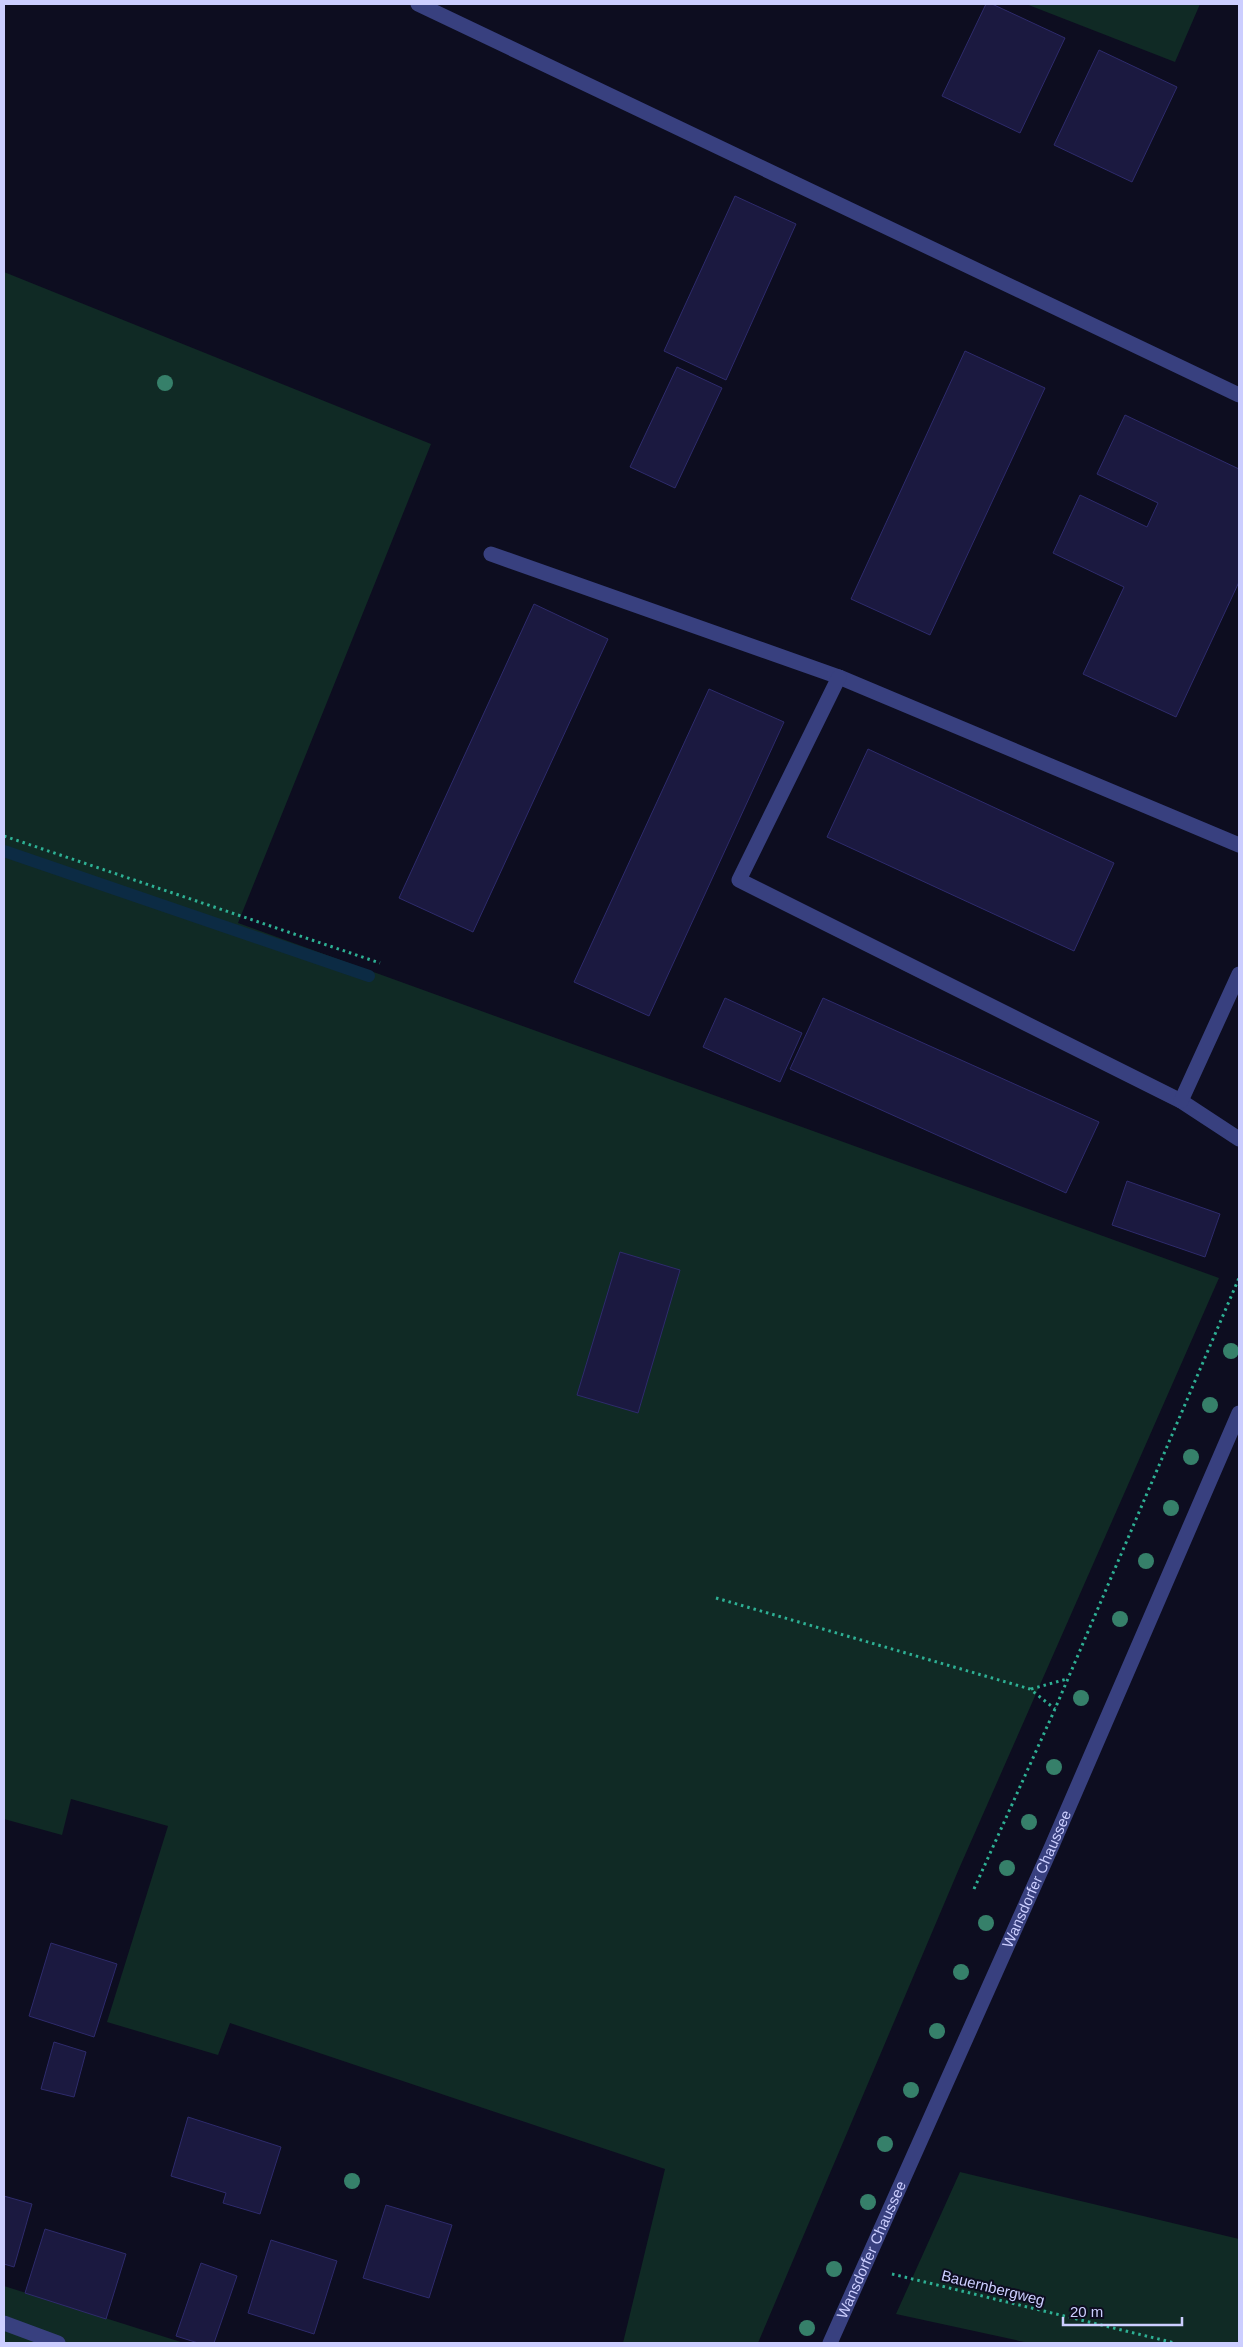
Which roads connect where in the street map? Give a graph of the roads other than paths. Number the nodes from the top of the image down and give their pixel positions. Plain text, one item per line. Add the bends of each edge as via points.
1 (418, 4) edge
2 (1239, 395) edge
3 (491, 554) dead end
4 (839, 677) junction
5 (1239, 845) edge
6 (1239, 974) edge
7 (1180, 1101) junction
8 (1239, 1139) edge
9 (1239, 1413) edge
10 (4, 2322) edge
11 (58, 2343) edge
12 (830, 2343) edge

1 - 2 street
3 - 4 street
4 - 5 street
4 - 7 street via 739,880
6 - 7 street
7 - 8 street
9 - 12 street, Wansdorfer Chaussee via 1051,1848
10 - 11 street

